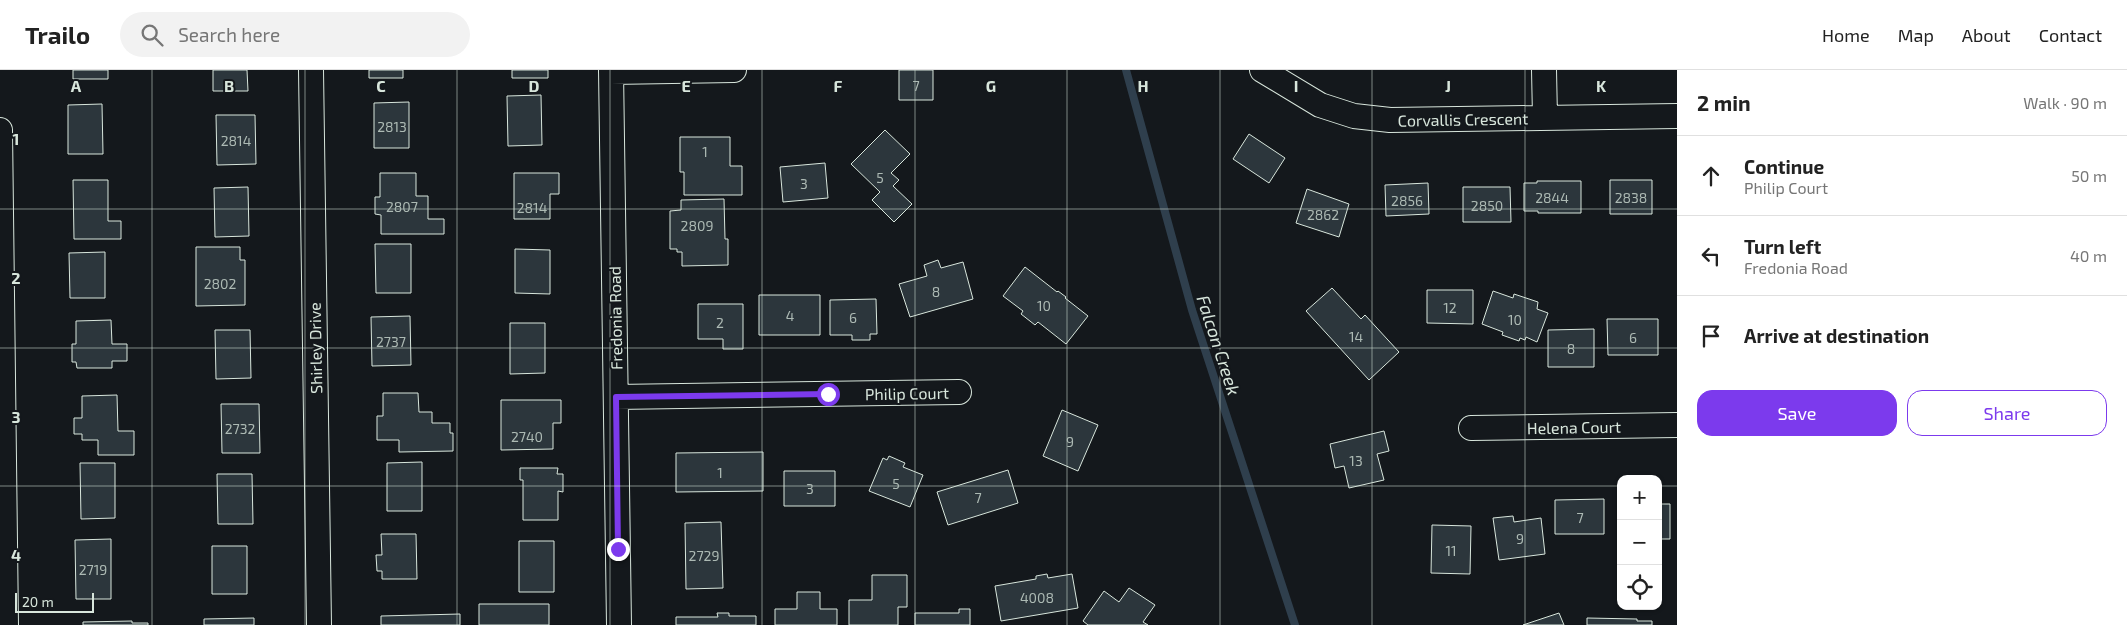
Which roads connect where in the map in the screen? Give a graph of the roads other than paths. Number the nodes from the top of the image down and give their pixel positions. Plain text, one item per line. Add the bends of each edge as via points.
1 (311, 70) edge
2 (734, 70) edge
3 (1262, 70) edge
4 (1544, 70) edge
5 (611, 71) edge
6 (1677, 116) edge
7 (1545, 117) junction
8 (0, 130) edge
9 (959, 392) dead end
10 (616, 397) junction
11 (1677, 425) edge
12 (1470, 428) dead end
13 (6, 625) edge
14 (319, 625) edge
15 (619, 625) edge

1 - 14 street, Shirley Drive
2 - 5 street
3 - 7 street, Corvallis Crescent via 1320,106 1367,118
4 - 7 street
5 - 10 street, Fredonia Road
6 - 7 street, Corvallis Crescent
8 - 13 street
9 - 10 street, Philip Court
10 - 15 street, Fredonia Road
11 - 12 street, Helena Court

